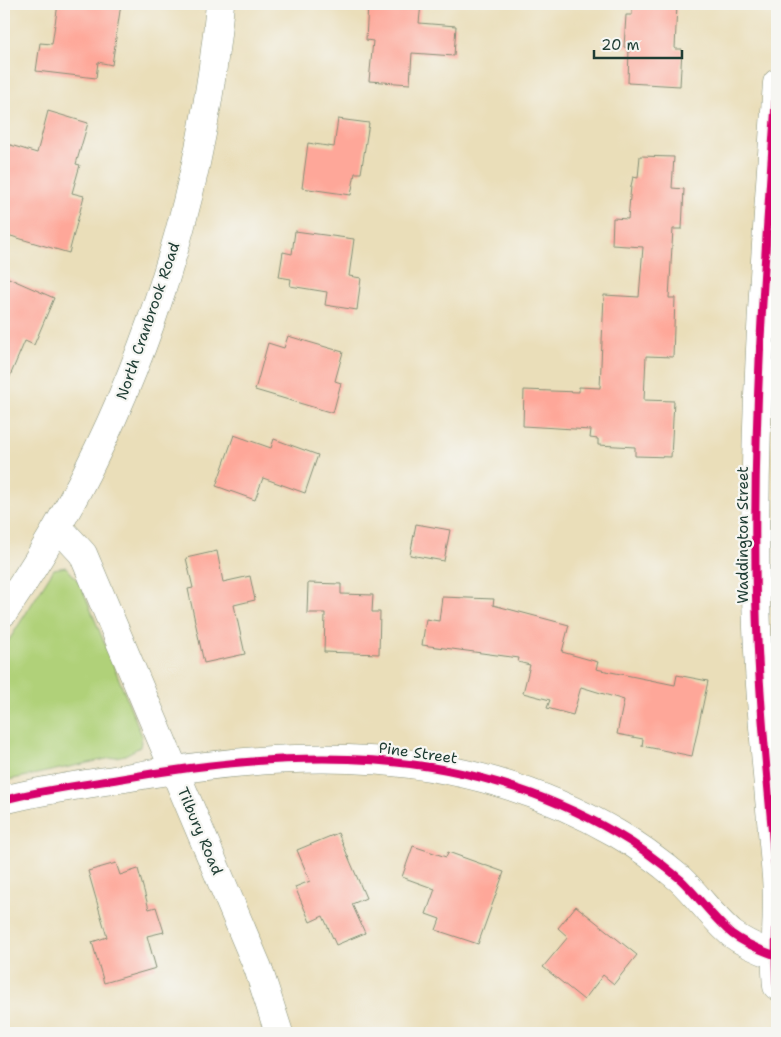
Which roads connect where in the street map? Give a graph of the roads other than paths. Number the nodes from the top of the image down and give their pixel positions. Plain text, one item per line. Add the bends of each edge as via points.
1 (220, 4) edge
2 (777, 83) edge
3 (58, 527) junction
4 (4, 612) edge
5 (173, 769) junction
6 (4, 800) edge
7 (776, 955) edge
8 (777, 986) edge
9 (279, 1033) edge

1 - 3 street, North Cranbrook Road via 204,118 164,285 120,404
2 - 7 street, Waddington Street via 762,338 756,596 762,722 776,881
3 - 4 street, North Cranbrook Road
3 - 5 street, Tilbury Road via 83,554
5 - 6 street, Pine Street
5 - 7 street, Pine Street via 242,760 332,757 405,763 482,777 575,812 616,833 651,855 680,879 732,933
5 - 9 street, Tilbury Road via 258,968
7 - 8 street, Waddington Street

